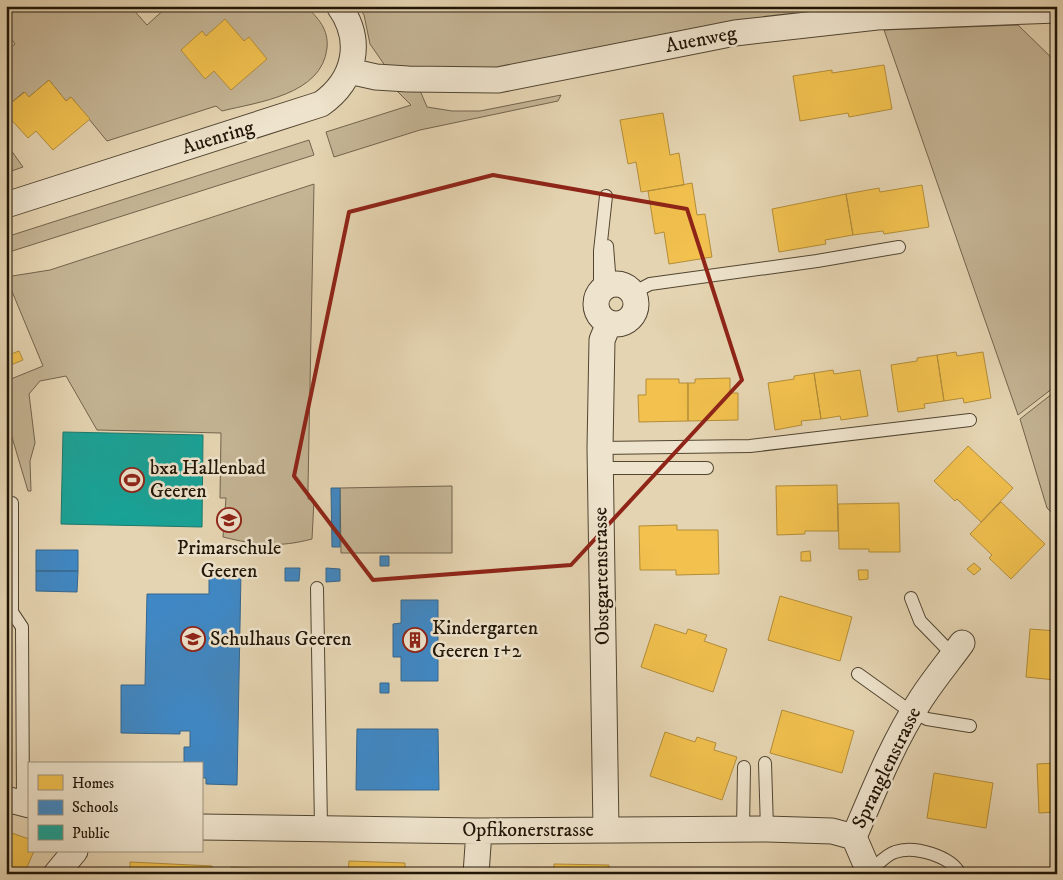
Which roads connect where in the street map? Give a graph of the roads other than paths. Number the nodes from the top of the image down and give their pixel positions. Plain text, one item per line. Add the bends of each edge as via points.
1 (339, 6) edge
2 (1055, 10) edge
3 (349, 71) junction
4 (606, 196) dead end
5 (6, 205) edge
6 (898, 247) dead end
7 (605, 289) junction
8 (633, 293) junction
9 (609, 323) junction
10 (970, 420) dead end
11 (600, 458) junction
12 (707, 468) dead end
13 (12, 503) dead end
14 (317, 588) dead end
15 (911, 598) dead end
16 (957, 649) joint
17 (858, 674) dead end
18 (913, 712) junction
19 (970, 726) dead end
20 (765, 763) dead end
21 (744, 767) dead end
22 (19, 803) edge
23 (202, 827) edge
24 (321, 827) junction
25 (755, 829) junction
26 (606, 830) junction
27 (479, 831) junction
28 (854, 837) junction
29 (74, 852) edge
30 (870, 872) edge
31 (56, 874) edge
32 (476, 874) edge
33 (960, 874) edge

1 - 3 street, Auenring via 352,28 354,40
2 - 3 street, Auenweg via 877,17 736,33 498,80 408,79
3 - 5 street, Auenring via 336,91 312,109
4 - 7 lane via 600,251
6 - 8 lane via 650,284
7 - 8 street via 622,285
7 - 9 street via 596,308 600,317
8 - 9 street via 636,306 631,317 621,324
9 - 11 street, Obstgartenstrasse via 602,340
10 - 11 lane via 750,446
11 - 12 lane
11 - 26 street, Obstgartenstrasse
13 - 22 lane via 12,612 22,627
14 - 24 lane
15 - 16 lane via 920,621
16 - 18 street, Spranglenstrasse
17 - 18 lane
18 - 19 lane via 927,719
18 - 28 street, Spranglenstrasse via 877,781
20 - 25 lane
21 - 25 lane
23 - 24 street, Opfikonerstrasse
24 - 27 street, Opfikonerstrasse
25 - 26 street, Opfikonerstrasse
25 - 28 street, Opfikonerstrasse via 832,831
26 - 27 street, Opfikonerstrasse
27 - 32 street
28 - 30 street, Spranglenstrasse
29 - 31 street
30 - 33 lane via 895,852 922,851 946,860

